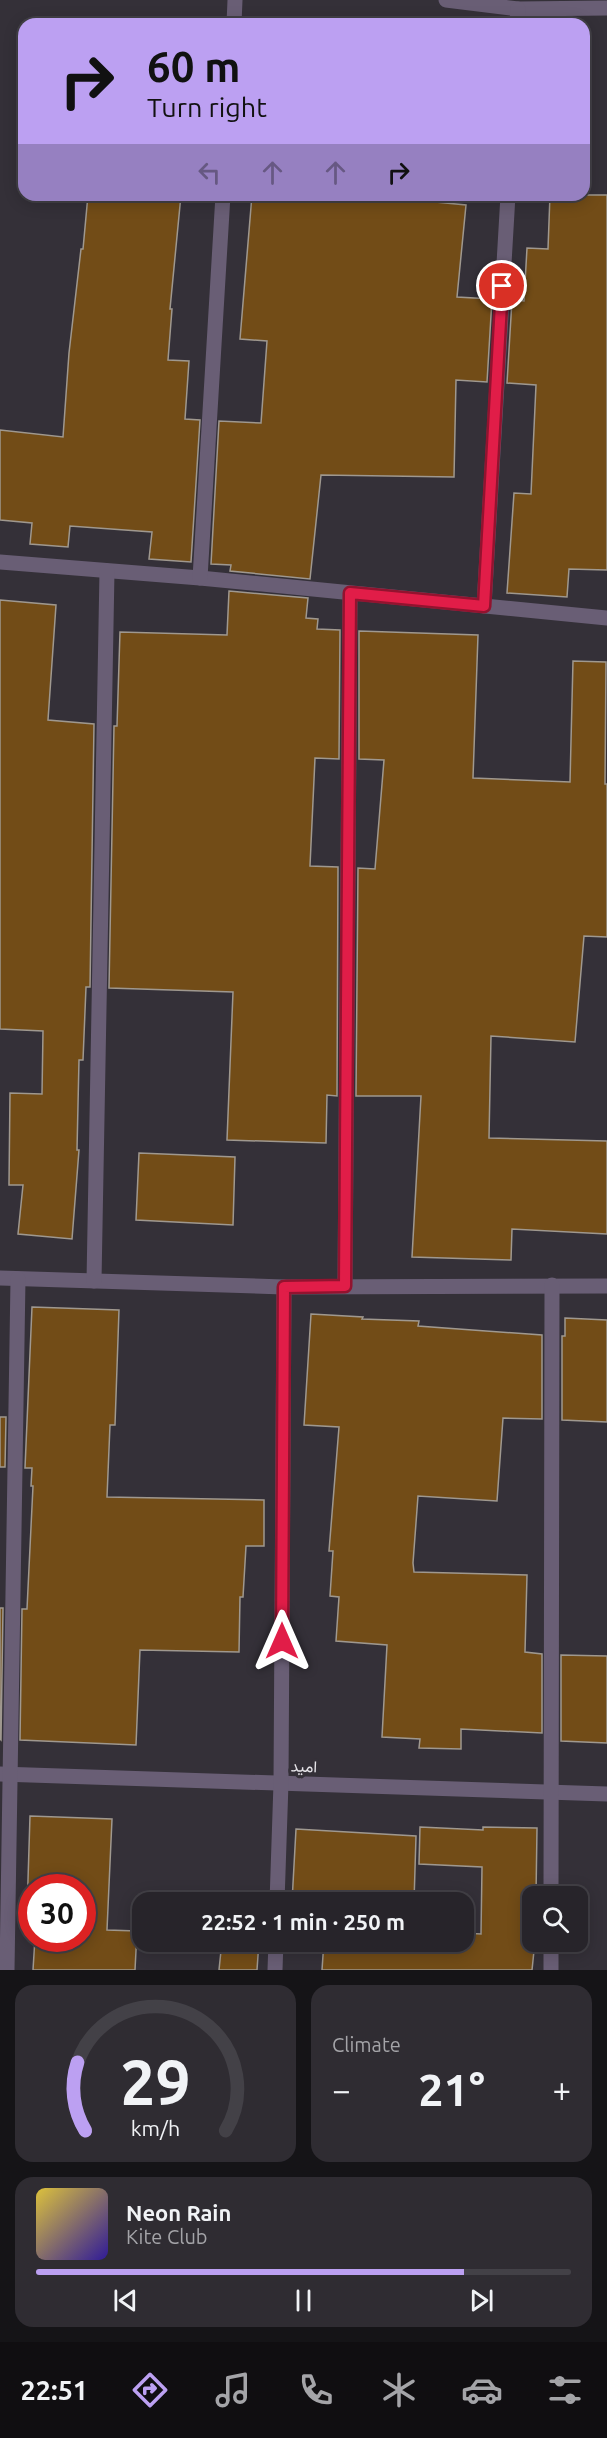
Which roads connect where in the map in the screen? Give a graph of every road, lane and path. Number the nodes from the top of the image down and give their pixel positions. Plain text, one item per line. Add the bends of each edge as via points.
1 (235, 0) edge
2 (446, 0) edge
3 (607, 8) edge
4 (518, 16) edge
5 (234, 18) edge
6 (223, 201) edge
7 (508, 201) edge
8 (0, 562) edge
9 (107, 571) junction
10 (200, 578) junction
11 (350, 593) junction
12 (484, 606) junction
13 (607, 618) edge
14 (0, 1278) edge
15 (18, 1279) junction
16 (94, 1281) junction
17 (552, 1285) junction
18 (345, 1286) junction
19 (607, 1286) edge
20 (284, 1287) junction
21 (6, 1774) edge
22 (281, 1783) junction
23 (551, 1792) junction
24 (607, 1794) edge
25 (551, 1886) edge
26 (277, 1892) edge
27 (276, 1952) edge
28 (551, 1952) edge
29 (7, 1970) edge
30 (275, 1970) edge
31 (551, 1970) edge

1 - 5 street
2 - 4 street
3 - 4 street
6 - 10 street
7 - 12 street
8 - 9 street
9 - 10 street
9 - 16 street
10 - 11 street
11 - 12 street
11 - 18 street
12 - 13 street
14 - 15 street
15 - 16 street
15 - 21 street
16 - 20 street
17 - 18 street
17 - 19 street
17 - 23 street
18 - 20 street
20 - 22 street
21 - 22 street, امید
21 - 29 street
22 - 23 street, امید
22 - 26 street
23 - 24 street, امید
23 - 25 street
27 - 30 street
28 - 31 street

